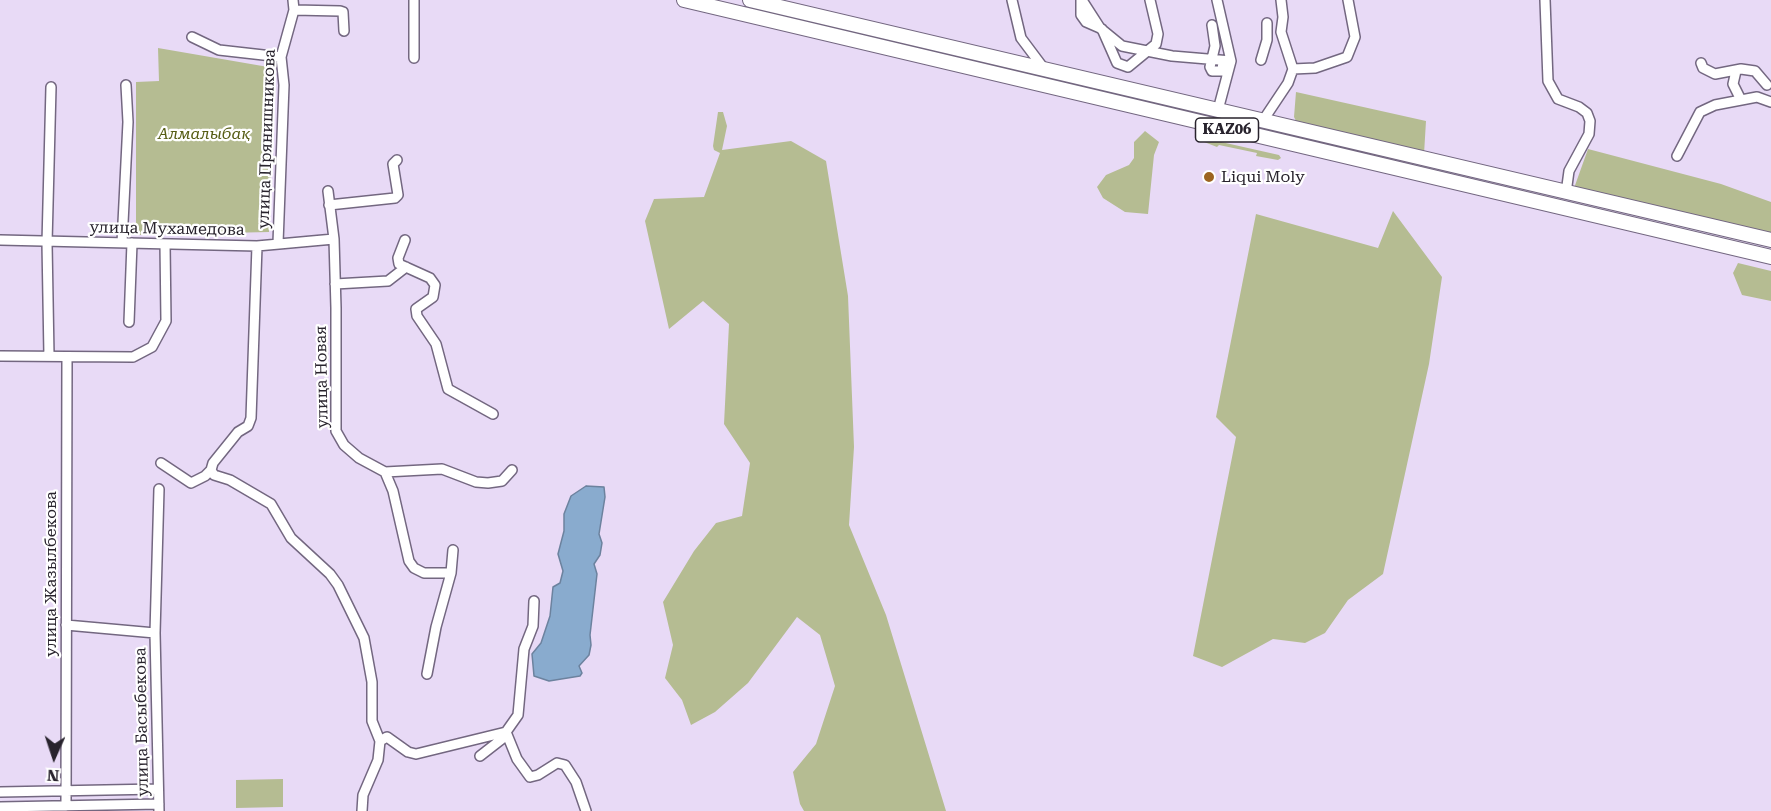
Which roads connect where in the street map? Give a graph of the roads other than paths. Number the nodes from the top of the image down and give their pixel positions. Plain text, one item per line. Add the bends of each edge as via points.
1 (414, 0) edge
2 (684, 0) edge
3 (750, 0) edge
4 (1012, 0) edge
5 (1082, 0) edge
6 (1150, 0) edge
7 (1217, 0) edge
8 (1281, 0) edge
9 (1348, 0) edge
10 (1545, 0) edge
11 (294, 5) edge
12 (1283, 17) junction
13 (1267, 23) dead end
14 (1212, 24) dead end
15 (1102, 29) junction
16 (344, 31) dead end
17 (192, 37) dead end
18 (1267, 40) junction
19 (1149, 51) junction
20 (281, 57) junction
21 (414, 58) dead end
22 (1262, 60) dead end
23 (1212, 61) junction
24 (1227, 61) junction
25 (1701, 63) dead end
26 (1293, 69) junction
27 (1045, 70) junction
28 (1736, 71) junction
29 (1769, 84) edge
30 (126, 85) dead end
31 (51, 87) dead end
32 (1741, 100) junction
33 (1770, 102) edge
34 (1218, 110) junction
35 (1264, 119) junction
36 (1677, 156) dead end
37 (397, 160) dead end
38 (328, 190) dead end
39 (1566, 193) junction
40 (329, 205) junction
41 (334, 239) junction
42 (0, 240) edge
43 (405, 240) dead end
44 (1771, 240) edge
45 (47, 243) junction
46 (127, 243) junction
47 (278, 243) junction
48 (165, 244) junction
49 (257, 246) junction
50 (1771, 257) edge
51 (406, 267) junction
52 (335, 284) junction
53 (129, 322) dead end
54 (0, 356) edge
55 (49, 356) junction
56 (67, 357) junction
57 (493, 414) dead end
58 (161, 463) dead end
59 (211, 470) junction
60 (512, 470) dead end
61 (385, 472) junction
62 (159, 489) dead end
63 (453, 550) dead end
64 (451, 573) junction
65 (534, 601) dead end
66 (66, 625) junction
67 (155, 633) junction
68 (427, 674) dead end
69 (507, 733) junction
70 (384, 739) junction
71 (480, 756) dead end
72 (117, 789) junction
73 (158, 789) junction
74 (66, 790) junction
75 (0, 792) edge
76 (117, 804) junction
77 (66, 806) junction
78 (0, 807) edge
79 (159, 807) edge
80 (362, 811) edge
81 (586, 811) edge

1 - 21 street
2 - 50 highway, KАZ06
3 - 27 highway, KАZ06
4 - 27 street via 1021,38
5 - 15 street
6 - 19 street via 1158,34
7 - 24 street
8 - 12 street
9 - 26 street via 1355,37 1347,57 1316,68
10 - 39 street via 1548,81 1558,99 1579,107 1590,121 1589,134 1569,171
11 - 16 street via 343,12
11 - 20 street, улица Прянишникова
12 - 18 street
12 - 26 street via 1281,32
13 - 18 street
14 - 23 street
15 - 19 street via 1122,46
15 - 19 street via 1122,66 1128,67
17 - 20 street via 219,50
18 - 22 street
19 - 23 street
20 - 47 street, улица Прянишникова via 284,85
23 - 24 street
24 - 34 street
25 - 28 street via 1715,74
26 - 35 street
27 - 34 highway, KАZ06
28 - 29 street via 1755,71
28 - 32 street via 1733,84
29 - 33 street
30 - 46 street
31 - 45 street
32 - 33 street via 1757,97
32 - 36 street via 1701,112
34 - 35 highway, KАZ06
35 - 39 highway, KАZ06
37 - 40 street via 393,164 398,195 395,198
38 - 40 street, улица Новая
39 - 44 highway, KАZ06
40 - 41 street, улица Новая
41 - 47 street, улица Мухамедова
41 - 52 street, улица Новая
42 - 45 street, улица Мухамедова
43 - 51 street via 398,258 399,264
45 - 46 street, улица Мухамедова
45 - 55 street
46 - 48 street, улица Мухамедова
46 - 53 street
47 - 49 street, улица Мухамедова
48 - 49 street, улица Мухамедова
48 - 56 street via 166,321 152,347 133,357
49 - 59 street via 251,418
51 - 52 street via 388,281
51 - 57 street via 430,278 435,285 433,297 416,309 435,344 448,389
52 - 61 street, улица Новая via 336,431 359,458
54 - 55 street
55 - 56 street
56 - 66 street, улица Жазылбекова
58 - 59 street via 191,483
59 - 70 street via 272,504 291,538 338,585 364,638 375,727
60 - 61 street via 502,481 488,483 442,469
61 - 64 street via 409,561 418,571
62 - 67 street, улица Басыбекова
63 - 64 street
64 - 68 street
65 - 69 street via 533,626 524,649 518,715
66 - 67 street
66 - 74 street, улица Жазылбекова
67 - 73 street, улица Басыбекова
69 - 70 street via 416,754
69 - 71 street
69 - 81 street via 517,759 530,777 557,763 565,765
70 - 80 street via 363,795
72 - 73 street
72 - 74 street
72 - 76 street
73 - 79 street, улица Басыбекова
74 - 75 street
74 - 77 street, улица Жазылбекова
76 - 77 street
76 - 79 street
77 - 78 street

